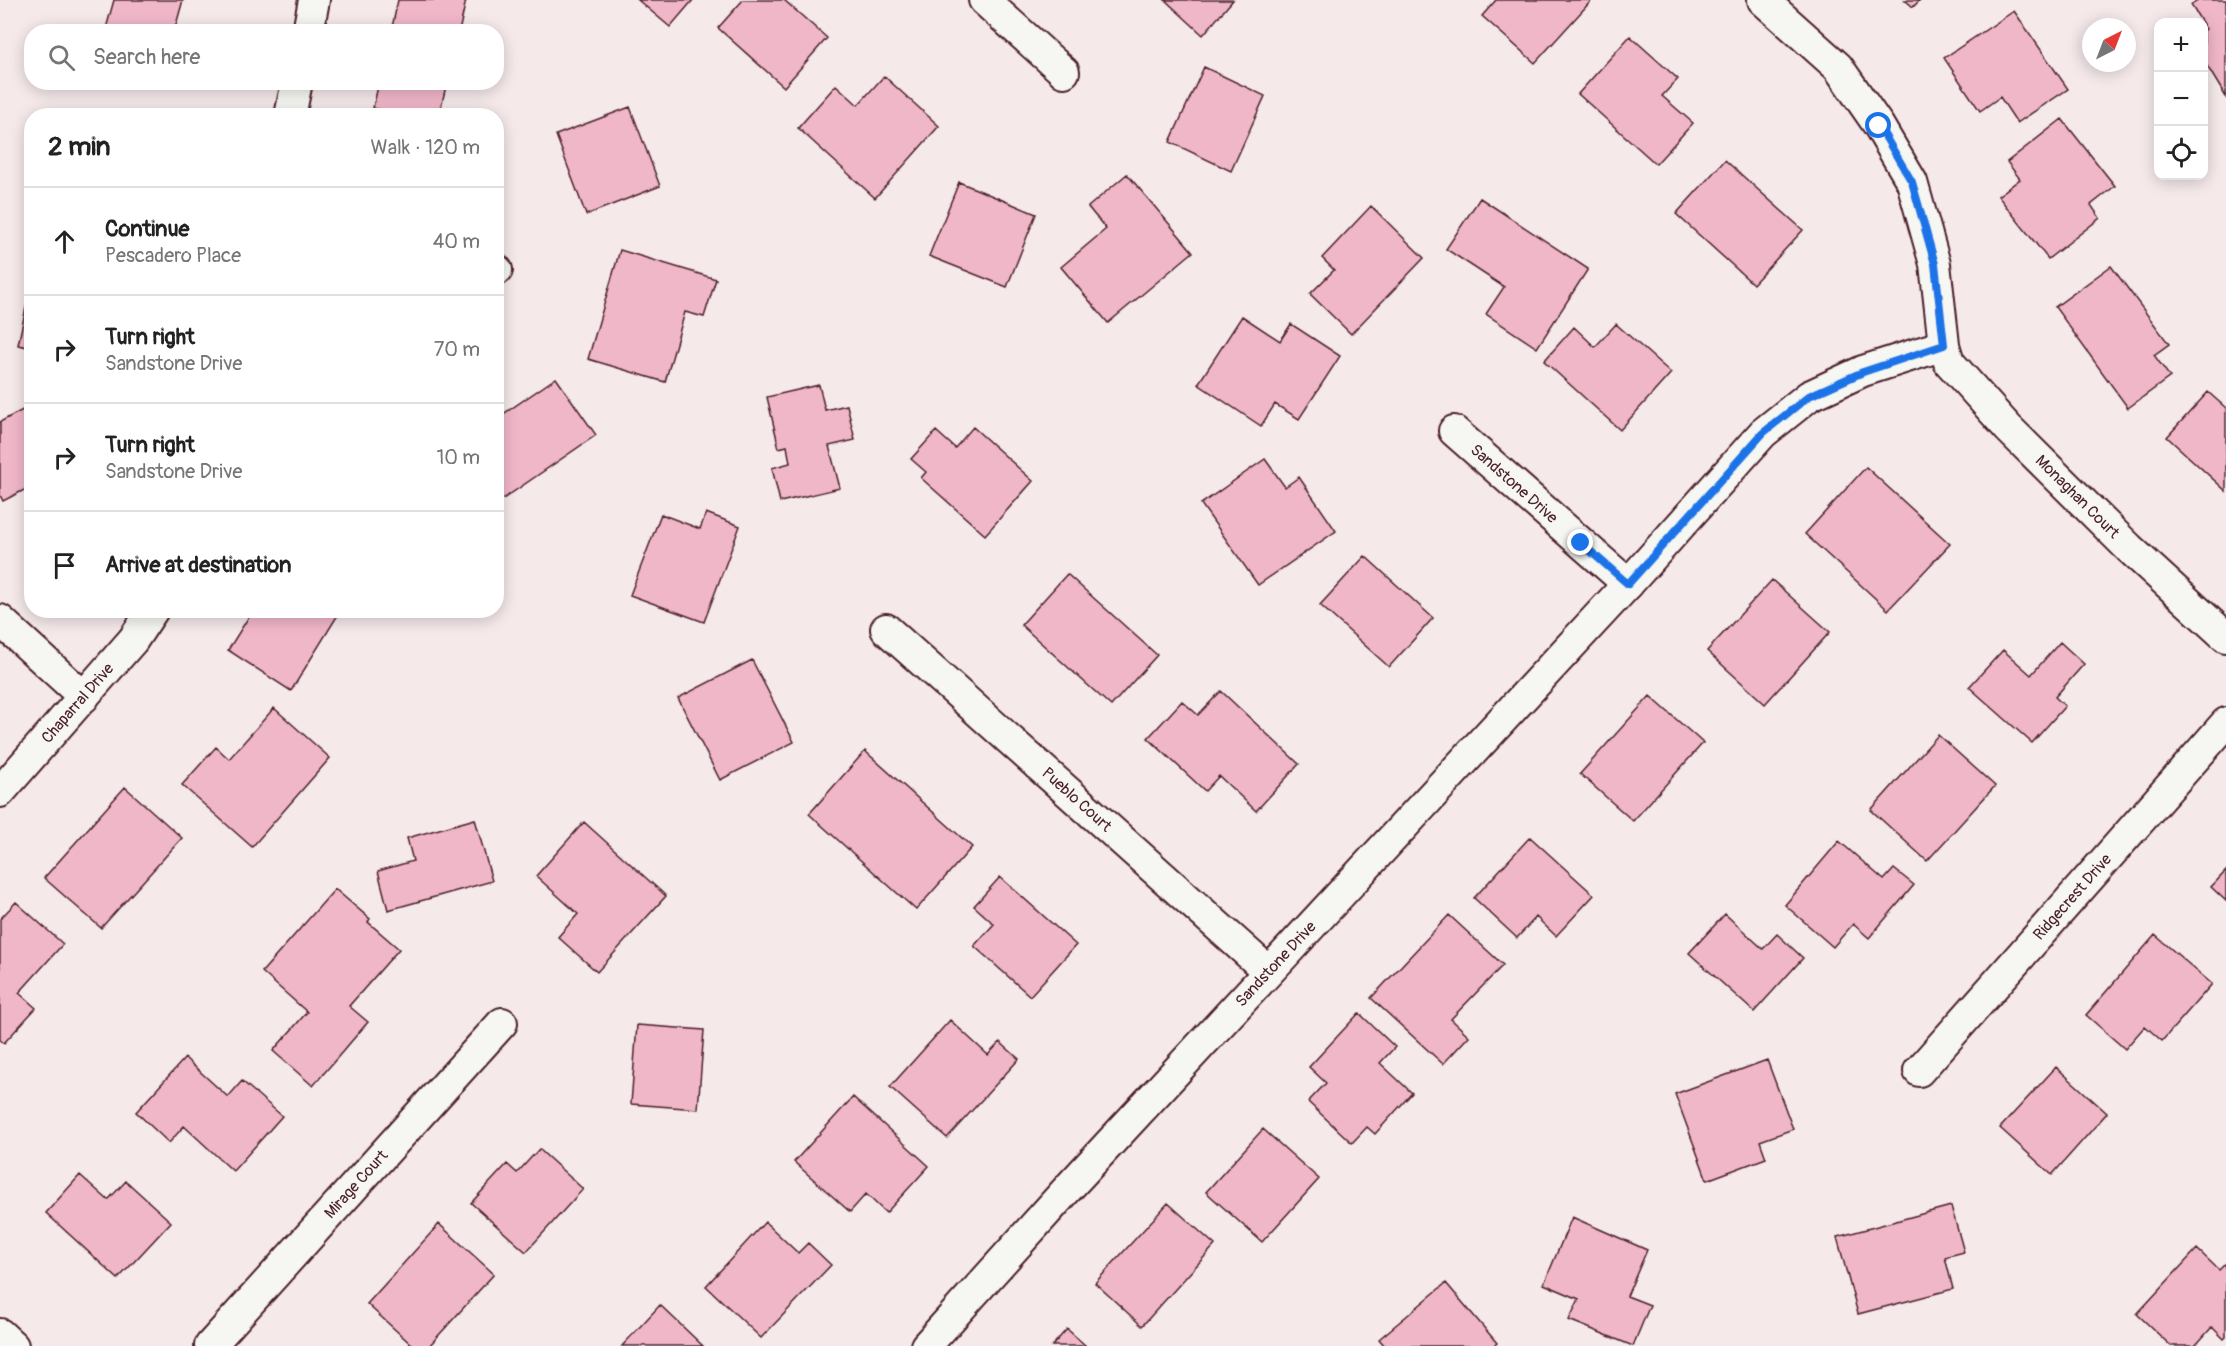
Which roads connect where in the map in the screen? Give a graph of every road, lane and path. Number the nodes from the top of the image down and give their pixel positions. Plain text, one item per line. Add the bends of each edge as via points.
1 (314, 0) edge
2 (984, 0) edge
3 (1763, 0) edge
4 (310, 24) edge
5 (1064, 72) dead end
6 (295, 90) edge
7 (292, 108) edge
8 (1944, 345) junction
9 (1454, 431) dead end
10 (1628, 584) junction
11 (148, 618) edge
12 (0, 620) edge
13 (886, 629) dead end
14 (2226, 637) edge
15 (84, 697) junction
16 (2226, 723) edge
17 (0, 792) edge
18 (1268, 971) junction
19 (502, 1023) dead end
20 (1919, 1071) dead end
21 (0, 1334) edge
22 (13, 1346) edge
23 (210, 1346) edge
24 (926, 1346) edge

1 - 4 street
2 - 5 street
3 - 8 street via 1838,67 1912,182 1935,264
6 - 7 street
8 - 10 street, Sandstone Drive via 1863,372 1809,396 1763,433
8 - 14 street, Monaghan Court via 1949,362 2008,428
9 - 10 street, Sandstone Drive
10 - 18 street, Sandstone Drive
11 - 15 street, Chaparral Drive
12 - 15 street
13 - 18 street, Pueblo Court
15 - 17 street, Chaparral Drive
16 - 20 street, Ridgecrest Drive
18 - 24 street, Sandstone Drive
19 - 23 street, Mirage Court
21 - 22 street

